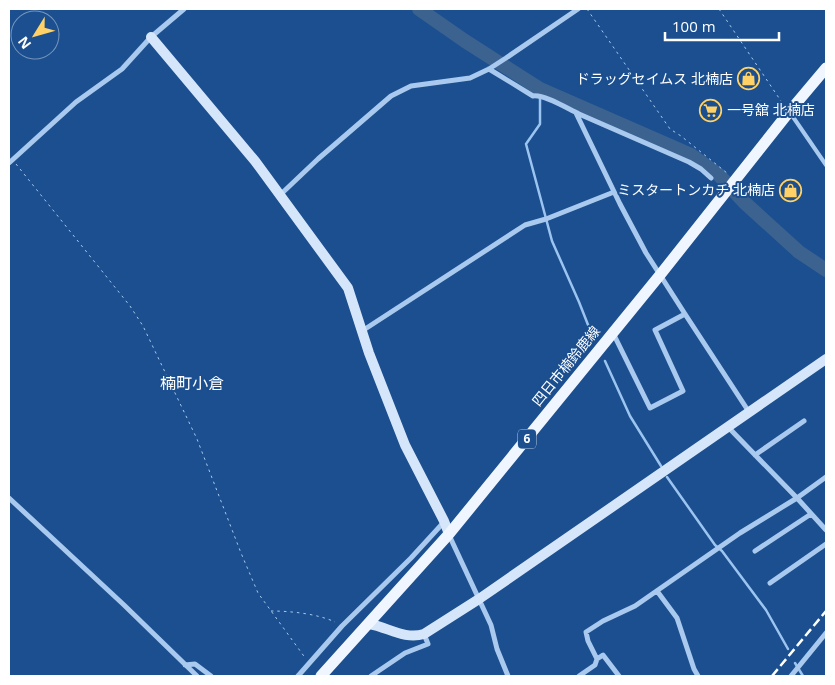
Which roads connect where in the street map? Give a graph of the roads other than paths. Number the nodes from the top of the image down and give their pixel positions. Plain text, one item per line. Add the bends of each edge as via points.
1 (184, 9) edge
2 (578, 9) edge
3 (152, 37) junction
4 (491, 68) junction
5 (826, 68) edge
6 (576, 112) junction
7 (789, 112) junction
8 (10, 162) edge
9 (826, 165) edge
10 (711, 178) dead end
11 (614, 192) junction
12 (280, 195) junction
13 (660, 275) junction
14 (685, 314) junction
15 (362, 331) junction
16 (613, 332) junction
17 (826, 359) edge
18 (750, 412) junction
19 (804, 421) dead end
20 (728, 427) junction
21 (755, 455) junction
22 (826, 477) edge
23 (9, 498) edge
24 (797, 498) junction
25 (811, 514) junction
26 (444, 521) junction
27 (826, 530) edge
28 (449, 534) junction
29 (826, 544) edge
30 (756, 551) dead end
31 (770, 583) dead end
32 (657, 591) junction
33 (479, 599) junction
34 (369, 624) junction
35 (826, 633) edge
36 (424, 634) junction
37 (597, 659) junction
38 (186, 665) junction
39 (197, 676) edge
40 (212, 676) edge
41 (298, 676) edge
42 (321, 676) edge
43 (371, 676) edge
44 (508, 676) edge
45 (579, 676) edge
46 (619, 676) edge
47 (698, 676) edge
48 (791, 676) edge

1 - 3 street
2 - 4 street
3 - 8 street via 122,69 76,102
3 - 12 street
4 - 6 street via 533,96
4 - 12 street via 470,78 411,86 391,96
5 - 7 main road, 四日市楠鈴鹿線 / 6
6 - 10 street via 689,162
6 - 11 street
7 - 9 lane
7 - 13 main road, 四日市楠鈴鹿線 / 6
11 - 13 street
11 - 15 street via 525,225
12 - 15 street via 348,288
13 - 14 street
13 - 16 main road, 四日市楠鈴鹿線 / 6
14 - 16 street via 654,330 683,391 650,408
14 - 18 street
15 - 26 street via 405,445
16 - 28 main road, 四日市楠鈴鹿線 / 6
17 - 18 street
18 - 20 street
19 - 21 street
20 - 21 street
20 - 33 street
21 - 24 street
22 - 24 street
23 - 38 street
24 - 25 street
24 - 32 street
25 - 27 street
25 - 30 street
26 - 28 street
26 - 41 street
28 - 33 street
28 - 34 main road, 四日市楠鈴鹿線 / 6
29 - 31 street
32 - 37 street via 586,632
32 - 47 street via 677,618
33 - 36 street
33 - 44 street
34 - 36 street via 410,636
34 - 42 main road, 四日市楠鈴鹿線 / 6
35 - 48 street
36 - 43 street via 428,644 396,658
37 - 45 street via 595,665
37 - 46 street via 603,655
38 - 39 street
38 - 40 street via 195,664

